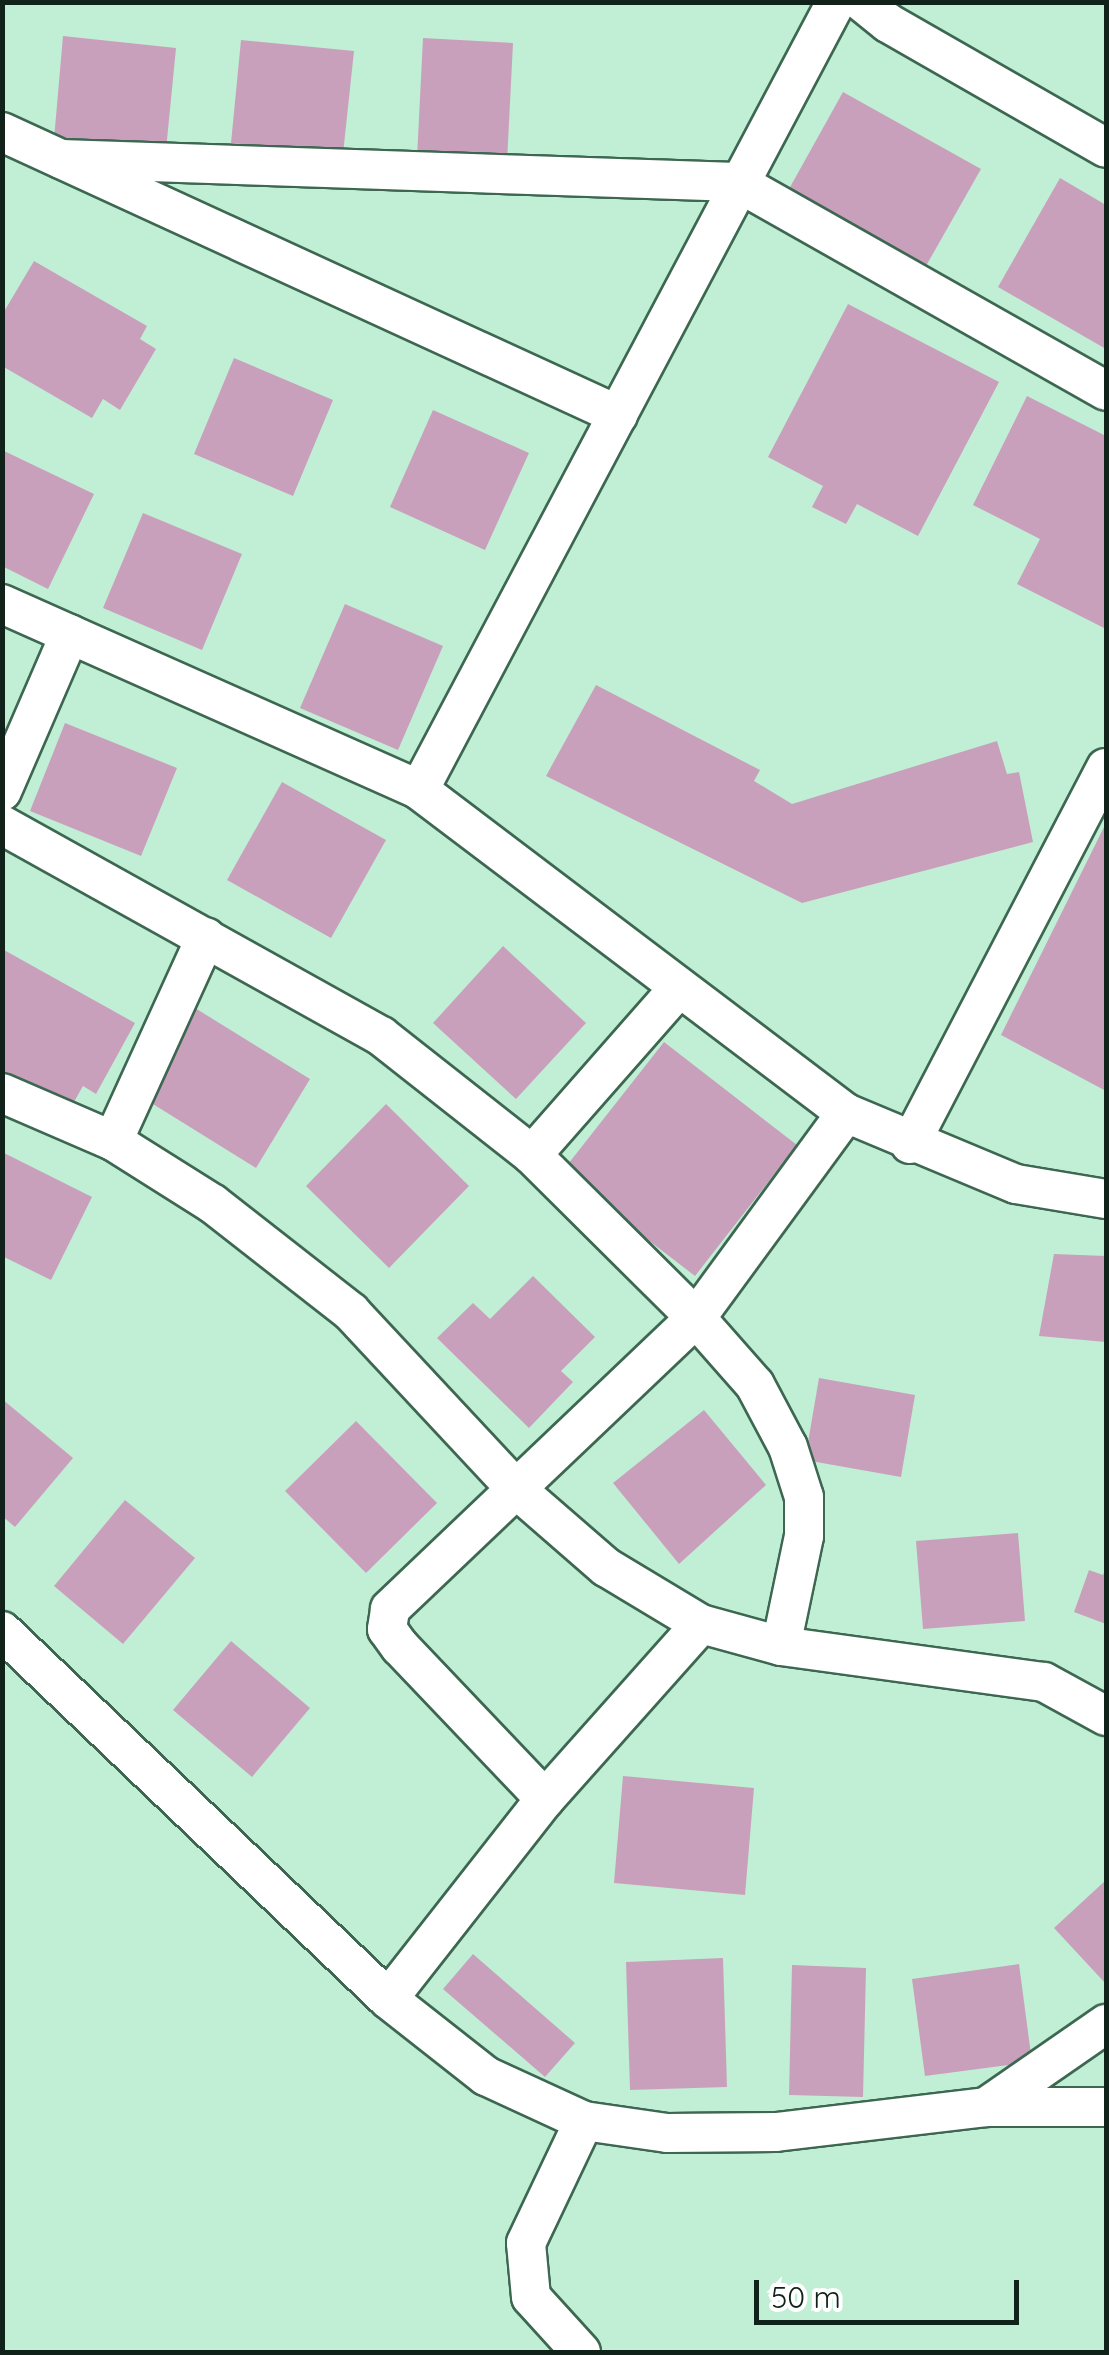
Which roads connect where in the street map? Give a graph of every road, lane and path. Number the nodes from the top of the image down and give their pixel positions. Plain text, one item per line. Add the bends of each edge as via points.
1 (836, 2) edge
2 (883, 10) edge
3 (2, 132) edge
4 (1106, 148) edge
5 (60, 158) junction
6 (737, 182) junction
7 (1106, 390) edge
8 (618, 415) junction
9 (2, 604) edge
10 (70, 634) junction
11 (1106, 768) edge
12 (419, 790) junction
13 (2, 791) edge
14 (2, 824) edge
15 (206, 936) junction
16 (677, 990) junction
17 (2, 1093) edge
18 (846, 1112) junction
19 (113, 1142) junction
20 (910, 1144) junction
21 (532, 1155) junction
22 (1106, 1199) edge
23 (696, 1318) junction
24 (515, 1488) junction
25 (701, 1624) junction
26 (2, 1631) edge
27 (782, 1646) junction
28 (1106, 1716) edge
29 (545, 1799) junction
30 (388, 1999) junction
31 (1106, 2024) edge
32 (986, 2107) junction
33 (1106, 2107) edge
34 (584, 2121) junction
35 (581, 2352) edge

1 - 6 street
2 - 4 street
3 - 5 street
5 - 6 street
5 - 8 street
6 - 7 street
6 - 8 street
8 - 12 street
9 - 10 street
10 - 12 street
10 - 13 street
11 - 20 street
12 - 16 street
14 - 15 street
15 - 19 street
15 - 21 street via 380,1036
16 - 18 street
16 - 21 street
17 - 19 street
18 - 20 street
18 - 23 street
19 - 24 street via 213,1204 352,1312
20 - 22 street via 1016,1184
21 - 23 street
23 - 24 street
23 - 27 street via 755,1386 788,1447 804,1497 804,1536
24 - 25 street via 606,1568
24 - 29 street via 431,1563 390,1609 387,1629
25 - 27 street
25 - 29 street
26 - 30 street
27 - 28 street via 1044,1682
29 - 30 street
30 - 34 street via 486,2076
31 - 32 street
32 - 33 street
32 - 34 street via 776,2132 667,2133
34 - 35 street via 526,2243 531,2297

